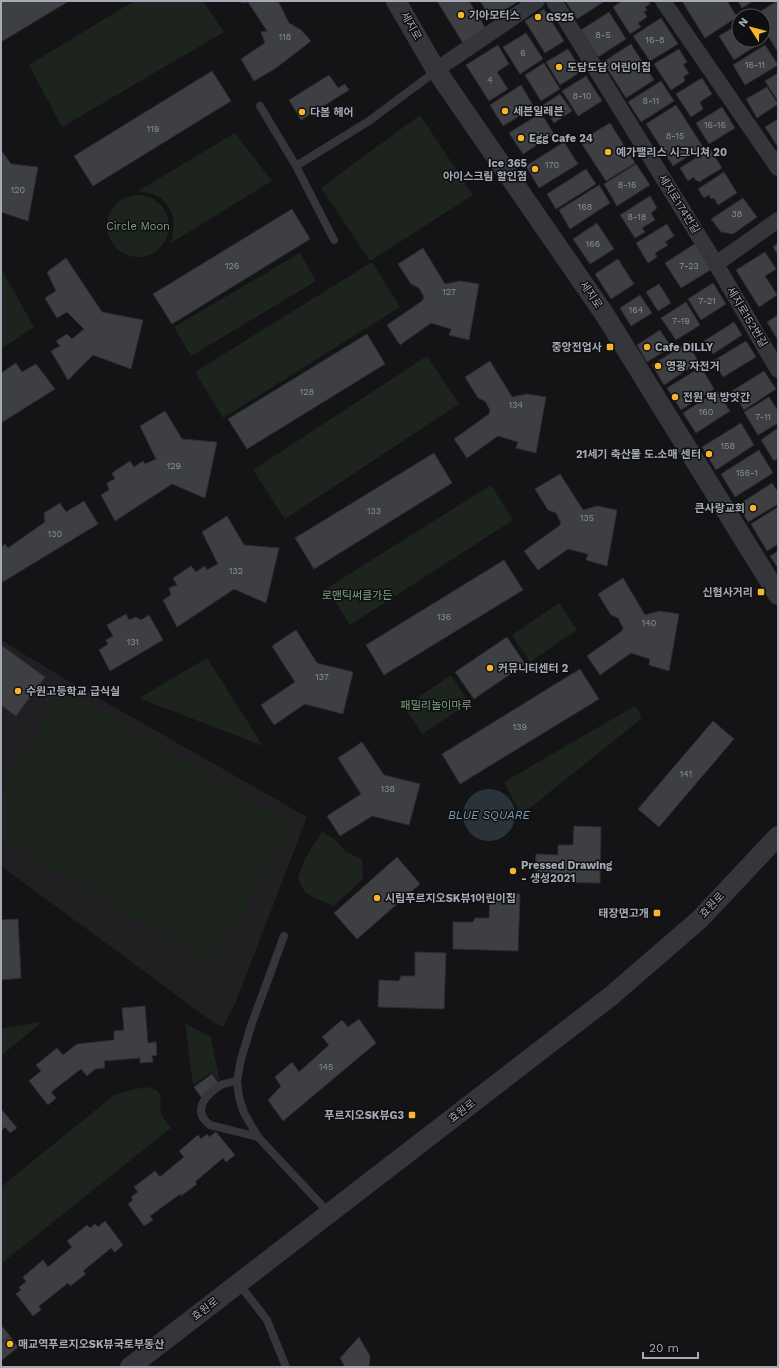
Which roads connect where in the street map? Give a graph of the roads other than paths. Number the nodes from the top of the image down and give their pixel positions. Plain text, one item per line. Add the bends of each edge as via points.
1 (396, 1) edge
2 (537, 1) edge
3 (554, 1) edge
4 (663, 1) edge
5 (436, 70) junction
6 (260, 106) dead end
7 (296, 166) junction
8 (778, 168) edge
9 (778, 220) edge
10 (334, 240) dead end
11 (716, 264) junction
12 (778, 370) edge
13 (778, 595) edge
14 (778, 836) edge
15 (284, 936) dead end
16 (237, 1081) junction
17 (258, 1137) junction
18 (329, 1214) junction
19 (239, 1283) junction
20 (130, 1367) edge
21 (286, 1367) edge

1 - 5 street, 세지로
2 - 5 street
3 - 11 street, 세지로174번길
4 - 8 street
5 - 7 lane via 368,121
5 - 13 street, 세지로 via 605,315
6 - 7 lane
7 - 10 lane
9 - 11 street
11 - 12 street, 세지로152번길
14 - 18 street, 효원로 via 700,919 611,996
15 - 16 lane via 252,1023
16 - 17 lane via 244,1113
16 - 17 lane via 222,1084 211,1092 203,1102 202,1115 210,1124
17 - 18 lane
18 - 19 street, 효원로
19 - 20 street, 효원로
19 - 21 lane via 267,1320

